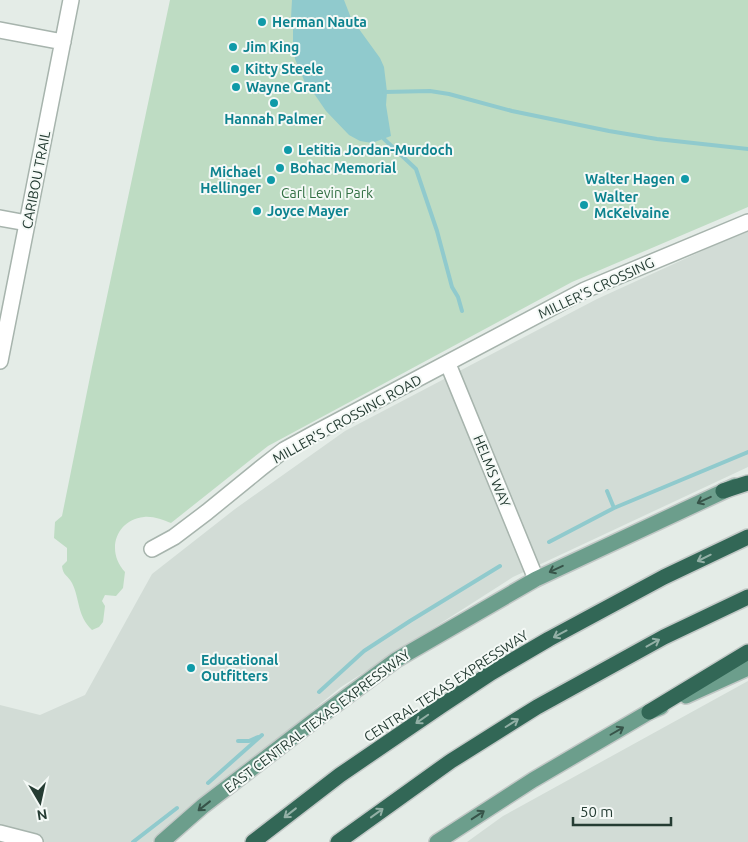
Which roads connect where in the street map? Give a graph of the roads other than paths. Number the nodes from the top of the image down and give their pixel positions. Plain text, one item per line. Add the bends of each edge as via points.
1 (71, 0) edge
2 (0, 30) edge
3 (63, 42) junction
4 (0, 218) edge
5 (748, 222) edge
6 (27, 223) junction
7 (0, 360) edge
8 (448, 364) junction
9 (748, 482) edge
10 (723, 492) joint
11 (748, 537) edge
12 (152, 549) dead end
13 (536, 578) junction
14 (748, 596) edge
15 (748, 652) edge
16 (748, 668) edge
17 (649, 712) junction
18 (0, 833) edge
19 (35, 842) edge
20 (162, 842) edge
21 (253, 842) edge
22 (338, 842) edge
23 (437, 842) edge

1 - 3 street, CARIBOU TRAIL
2 - 3 street
3 - 6 street, CARIBOU TRAIL
4 - 6 street
5 - 8 street, MILLER'S CROSSING via 585,290
6 - 7 street, CARIBOU TRAIL
8 - 12 street, MILLER'S CROSSING ROAD via 284,450 174,537
8 - 13 street, HELMS WAY
9 - 10 highway
10 -> 13 main road, EAST CENTRAL TEXAS EXPRESSWAY
11 -> 21 highway, CENTRAL TEXAS EXPRESSWAY via 664,577 491,673 340,775
13 -> 20 main road, EAST CENTRAL TEXAS EXPRESSWAY via 396,660 203,806
22 -> 14 highway via 451,761 537,707 664,637
15 - 17 highway
16 - 17 main road
23 -> 17 main road via 532,780
18 - 19 street

